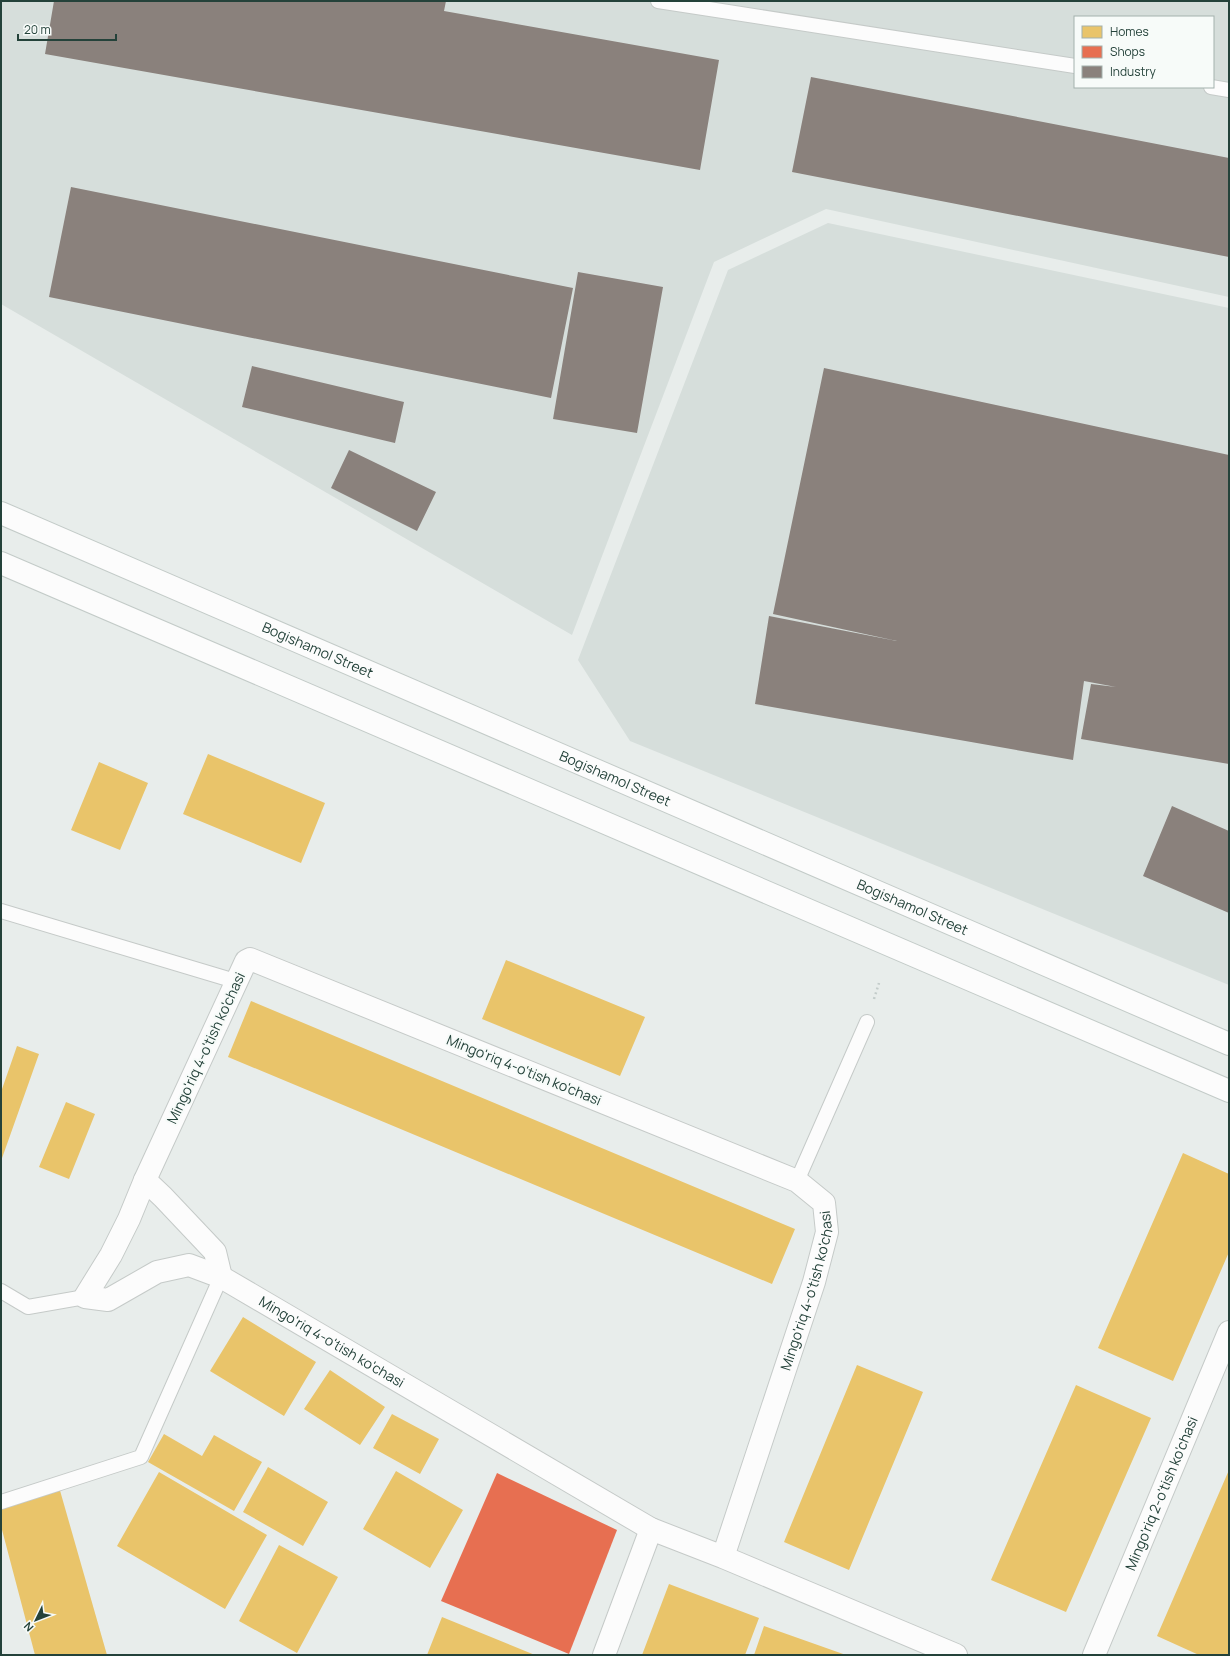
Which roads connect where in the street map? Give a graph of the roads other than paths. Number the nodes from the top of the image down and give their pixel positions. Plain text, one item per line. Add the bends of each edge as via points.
1 (658, 1) edge
2 (1074, 66) edge
3 (1214, 88) edge
4 (1229, 90) edge
5 (1, 513) edge
6 (1, 563) edge
7 (1, 911) edge
8 (235, 981) junction
9 (866, 1022) dead end
10 (1229, 1044) edge
11 (1229, 1091) edge
12 (145, 1180) junction
13 (798, 1181) junction
14 (221, 1277) junction
15 (1, 1290) edge
16 (85, 1297) junction
17 (1229, 1332) edge
18 (1, 1502) edge
19 (651, 1529) junction
20 (723, 1557) junction
21 (604, 1655) edge
22 (956, 1655) edge
23 (1094, 1655) edge

1 - 2 lane
3 - 4 lane
5 - 10 street, Bogishamol Street
6 - 11 street
7 - 8 lane
8 - 12 street, Mingo'riq 4-o'tish ko'chasi
8 - 13 street, Mingo'riq 4-o'tish ko'chasi via 246,961 250,959
9 - 13 lane
12 - 14 street via 215,1252
12 - 16 street, Mingo'riq 4-o'tish ko'chasi via 111,1256
13 - 20 street, Mingo'riq 4-o'tish ko'chasi via 824,1203 826,1232 814,1282
14 - 16 street, Mingo'riq 4-o'tish ko'chasi via 189,1265 157,1272 108,1300
14 - 18 lane via 140,1458
14 - 19 street, Mingo'riq 4-o'tish ko'chasi
15 - 16 lane via 28,1307
17 - 23 street, Mingo'riq 2-o'tish ko'chasi
19 - 20 street, Mingo'riq 4-o'tish ko'chasi
19 - 21 street
20 - 22 street, Mingo'riq 4-o'tish ko'chasi

